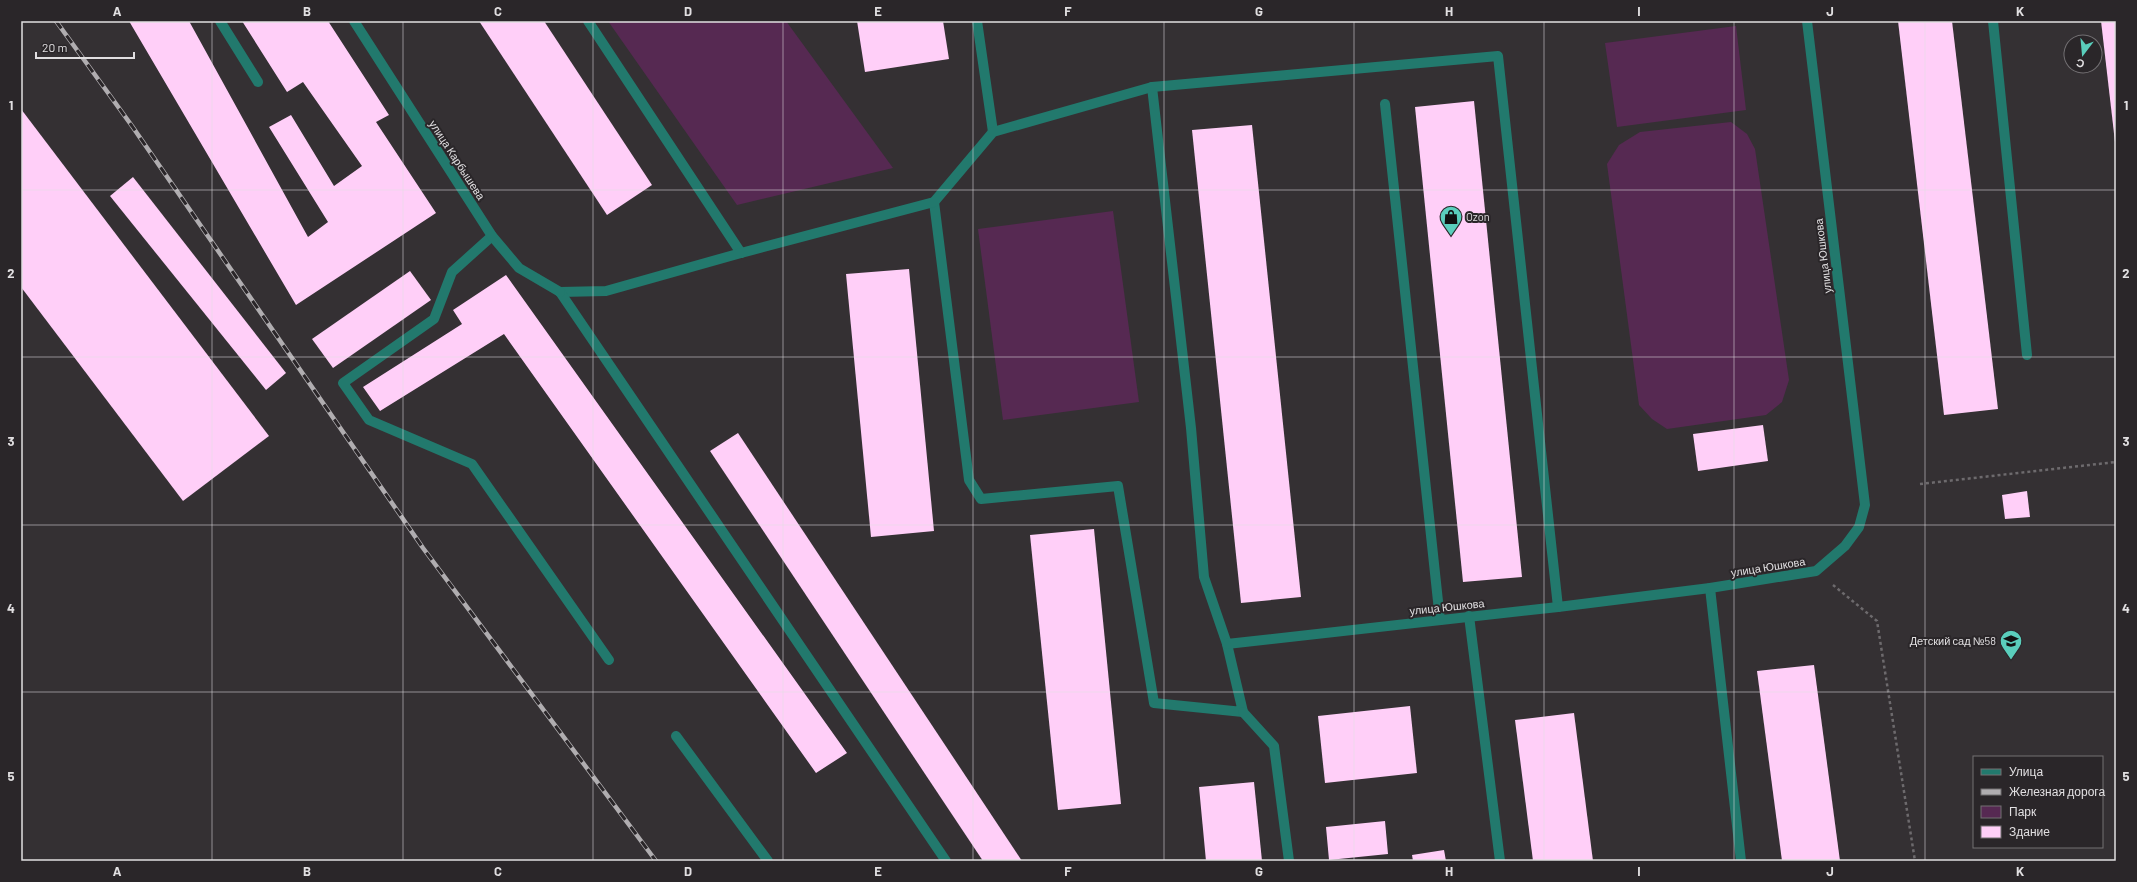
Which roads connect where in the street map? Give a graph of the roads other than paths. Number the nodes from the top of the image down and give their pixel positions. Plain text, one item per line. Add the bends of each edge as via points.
1 (220, 21) edge
2 (354, 21) edge
3 (588, 21) edge
4 (977, 21) edge
5 (1807, 21) edge
6 (1993, 21) edge
7 (258, 82) dead end
8 (1152, 88) junction
9 (1385, 104) dead end
10 (993, 132) junction
11 (934, 202) junction
12 (492, 236) junction
13 (741, 252) junction
14 (560, 292) junction
15 (2027, 355) dead end
16 (1710, 588) junction
17 (1558, 607) junction
18 (1469, 616) junction
19 (1440, 620) junction
20 (1227, 644) junction
21 (609, 660) dead end
22 (1243, 712) junction
23 (676, 736) dead end
24 (768, 861) edge
25 (946, 861) edge
26 (1288, 861) edge
27 (1500, 861) edge
28 (1741, 861) edge

1 - 7 street
2 - 12 street, улица Карбышева
3 - 13 street
4 - 10 street
5 - 16 street, улица Юшкова via 1865,505 1859,526 1845,546 1816,571
6 - 15 street
8 - 10 street
8 - 17 street via 1498,56
8 - 20 street via 1191,428 1204,577
9 - 19 street
10 - 11 street
11 - 13 street
11 - 22 street via 969,480 981,499 1118,486 1154,703
12 - 14 street, улица Карбышева via 519,268
12 - 21 street via 452,272 434,319 343,383 369,420 472,464
13 - 14 street via 606,291
14 - 25 street
16 - 17 street, улица Юшкова
16 - 28 street
17 - 18 street, улица Юшкова
18 - 19 street, улица Юшкова
18 - 27 street
19 - 20 street, улица Юшкова
20 - 22 street
22 - 26 street via 1274,746
23 - 24 street

